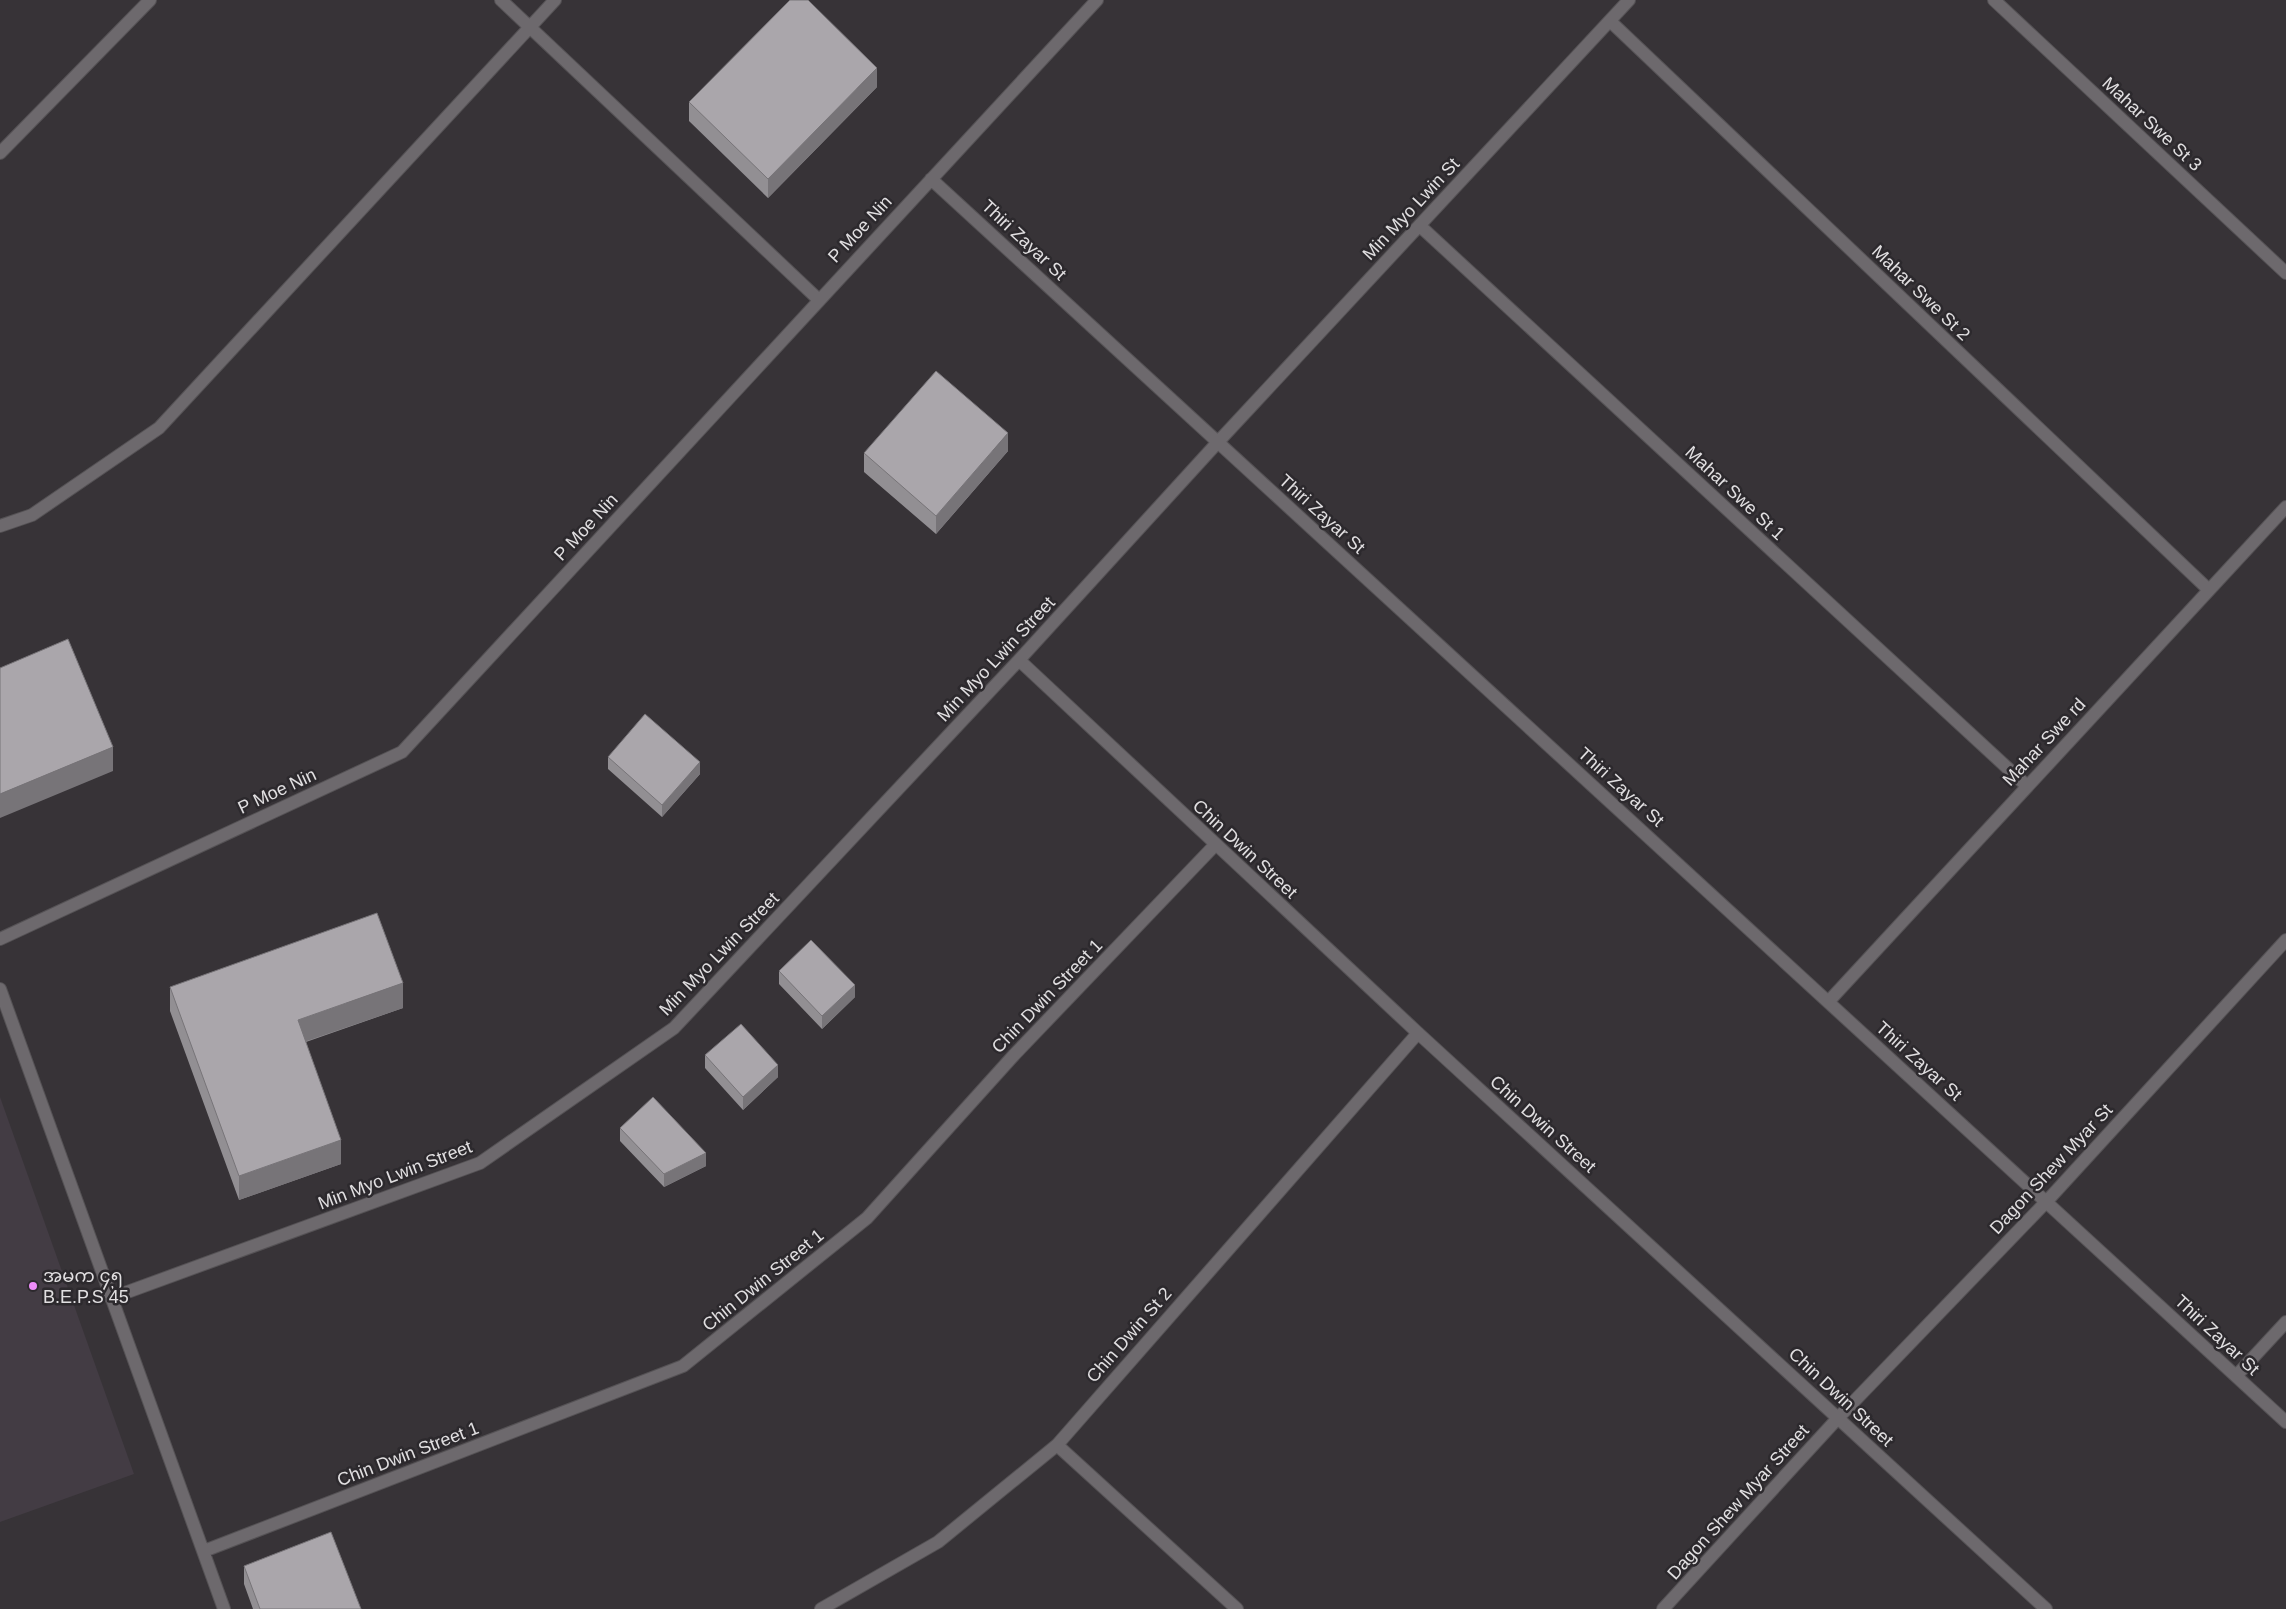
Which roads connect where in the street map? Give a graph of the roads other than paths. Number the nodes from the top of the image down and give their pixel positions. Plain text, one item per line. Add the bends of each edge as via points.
1 (150, 0) edge
2 (501, 0) edge
3 (555, 0) edge
4 (1097, 0) edge
5 (1629, 0) edge
6 (1994, 0) edge
7 (1610, 21) junction
8 (530, 27) junction
9 (0, 153) edge
10 (931, 178) junction
11 (1420, 226) junction
12 (2286, 273) edge
13 (819, 300) junction
14 (1218, 442) junction
15 (2286, 506) edge
16 (0, 526) edge
17 (2209, 590) junction
18 (1020, 660) junction
19 (2027, 786) junction
20 (1215, 845) junction
21 (0, 939) edge
22 (2286, 940) edge
23 (0, 989) edge
24 (1829, 1002) junction
25 (1418, 1033) junction
26 (2047, 1201) junction
27 (111, 1298) junction
28 (2286, 1322) edge
29 (2236, 1376) junction
30 (1838, 1418) junction
31 (2286, 1422) edge
32 (1057, 1444) junction
33 (204, 1551) junction
34 (224, 1609) edge
35 (821, 1609) edge
36 (1237, 1609) edge
37 (1664, 1609) edge
38 (2046, 1609) edge

1 - 9 street
2 - 8 street
3 - 8 street
4 - 10 street, P Moe Nin
5 - 7 street, Min Myo Lwin St
6 - 12 street, Mahar Swe St 3
7 - 11 street, Min Myo Lwin St
7 - 17 street, Mahar Swe St 2
8 - 13 street
8 - 16 street via 159,428 32,515
10 - 13 street, P Moe Nin
10 - 14 street, Thiri Zayar St
11 - 14 street, Min Myo Lwin St
11 - 19 street, Mahar Swe St 1
13 - 21 street, P Moe Nin via 402,752
14 - 18 street, Min Myo Lwin Street
14 - 24 street, Thiri Zayar St
15 - 17 street, Mahar Swe rd
17 - 19 street, Mahar Swe rd
18 - 20 street, Chin Dwin Street
18 - 27 street, Min Myo Lwin Street via 666,1034 480,1163
19 - 24 street, Mahar Swe rd
20 - 25 street, Chin Dwin Street
20 - 33 street, Chin Dwin Street 1 via 1014,1055 867,1218 683,1366
22 - 26 street, Dagon Shew Myar St
23 - 27 street
24 - 26 street, Thiri Zayar St
25 - 30 street, Chin Dwin Street
25 - 32 street, Chin Dwin St 2
26 - 29 street, Thiri Zayar St
26 - 30 street, Dagon Shew Myar St
27 - 33 street
28 - 29 street
29 - 31 street, Thiri Zayar St
30 - 37 street, Dagon Shew Myar Street
30 - 38 street, Chin Dwin Street
32 - 35 street, Chin Dwin St 2 via 938,1542
32 - 36 street
33 - 34 street

